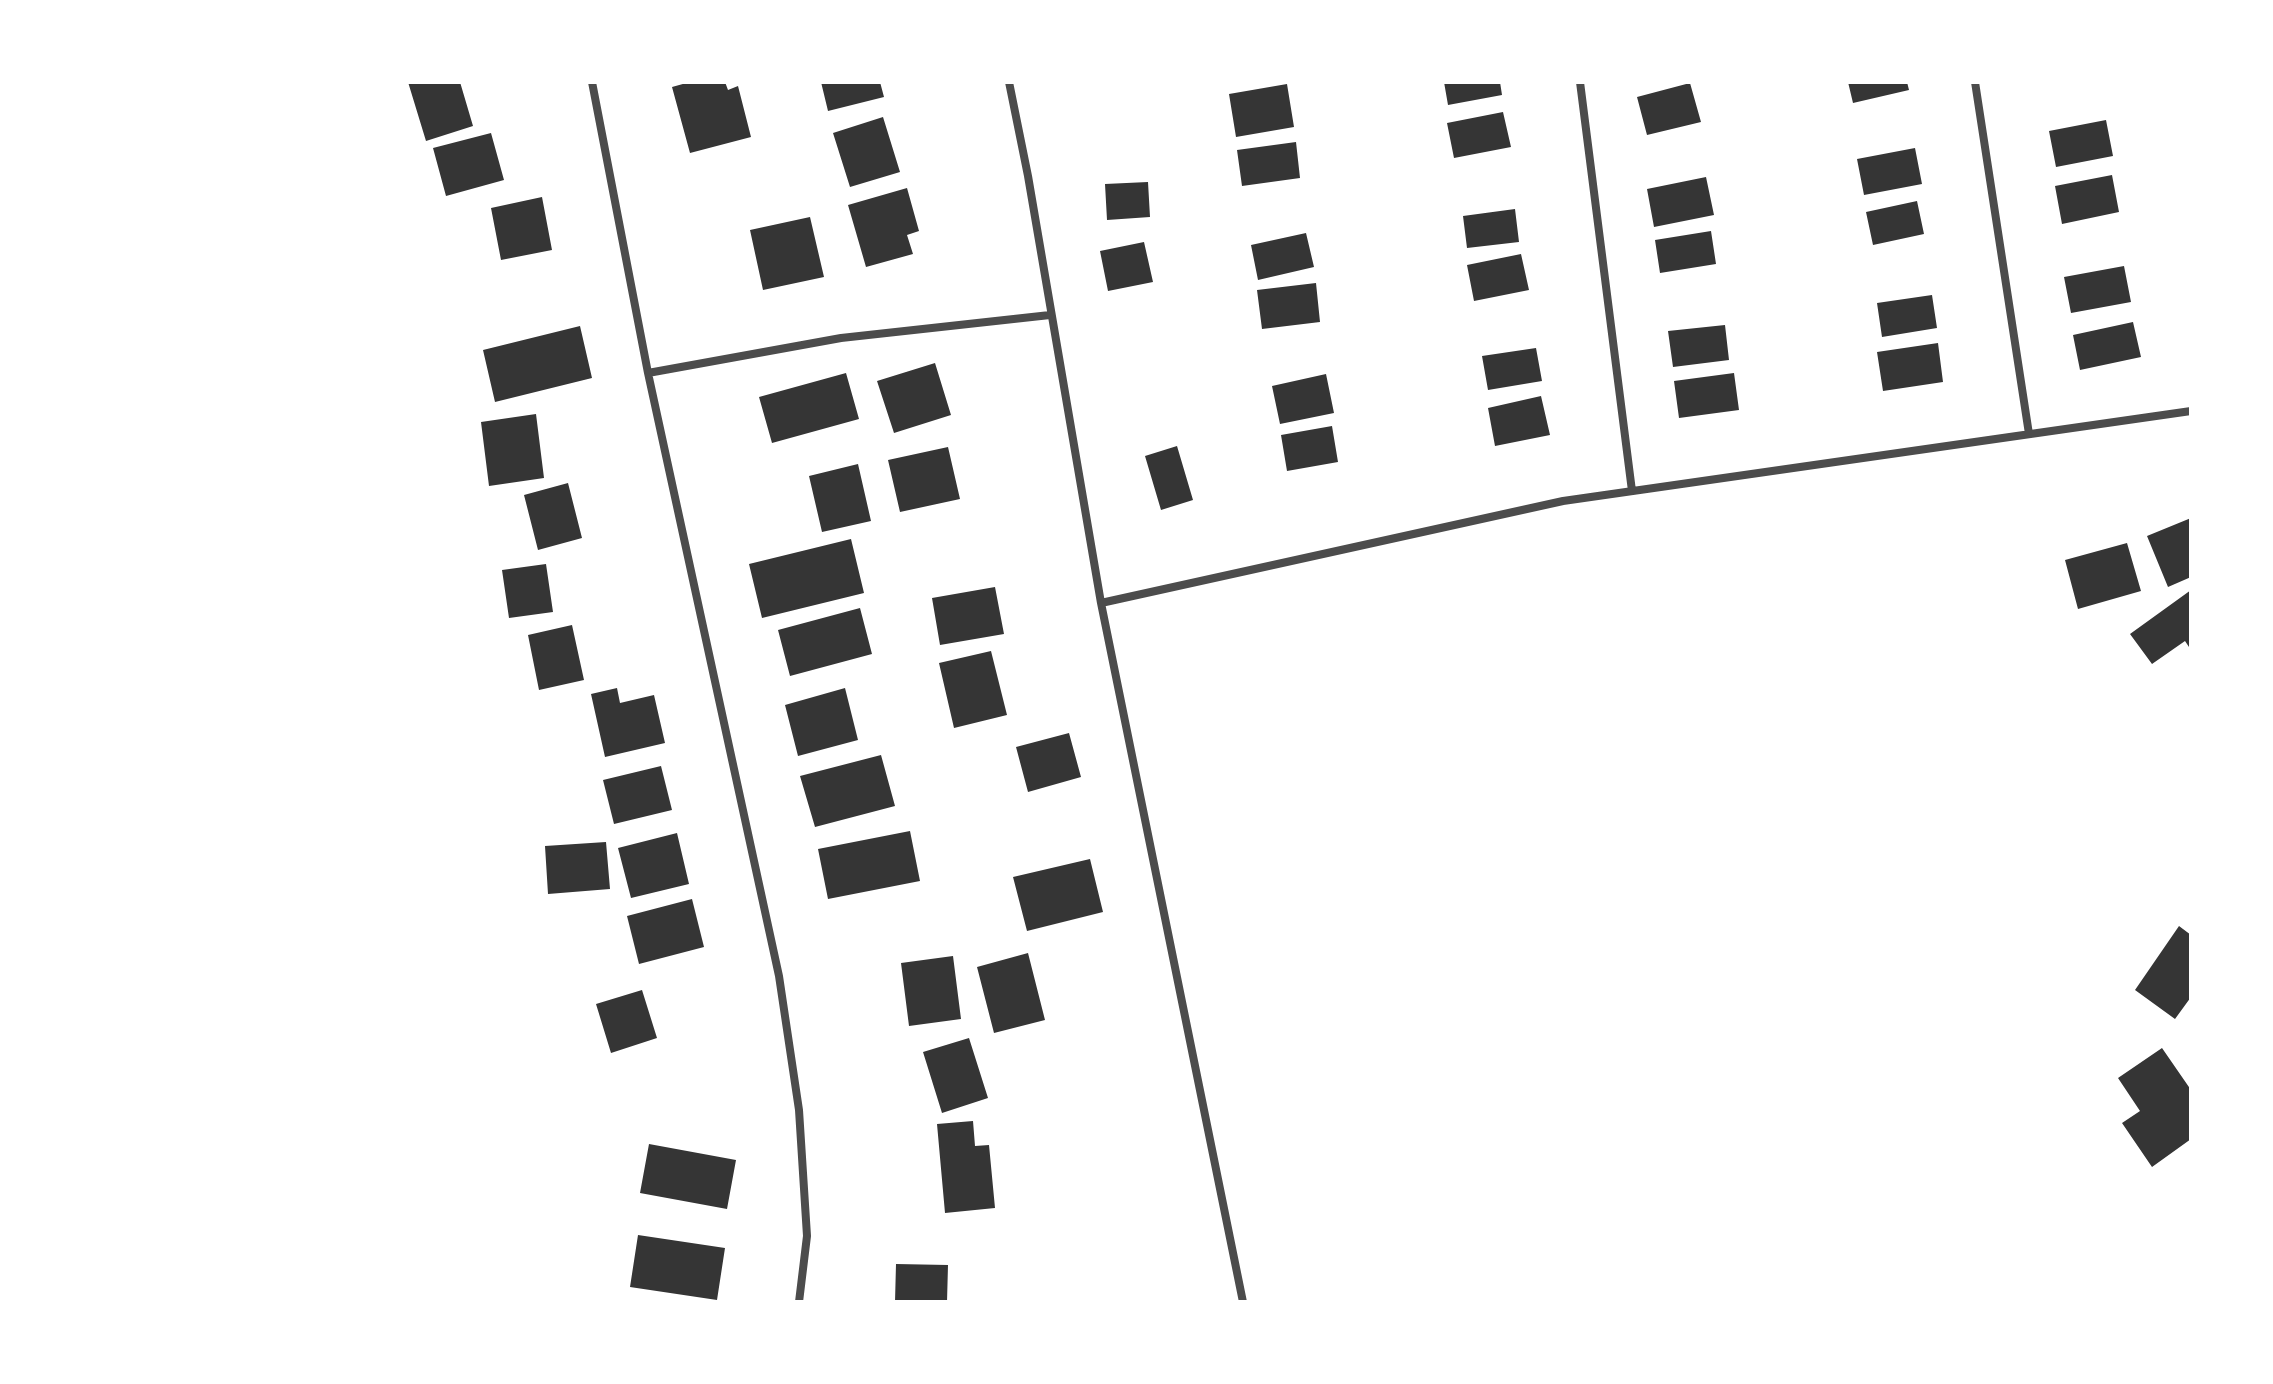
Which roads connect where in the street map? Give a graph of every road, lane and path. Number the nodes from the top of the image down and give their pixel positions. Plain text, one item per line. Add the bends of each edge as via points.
1 (592, 82) edge
2 (1009, 82) edge
3 (1580, 82) edge
4 (1975, 82) edge
5 (1050, 315) junction
6 (648, 373) junction
7 (2191, 411) edge
8 (2029, 434) junction
9 (1632, 491) junction
10 (1101, 603) junction
11 (799, 1302) edge
12 (1243, 1302) edge

1 - 6 street
2 - 5 street
3 - 9 street
4 - 8 street
5 - 6 street via 841,338
5 - 10 street
6 - 11 street via 779,976 799,1110 807,1236
7 - 8 street
8 - 9 street
9 - 10 street via 1563,501
10 - 12 street

